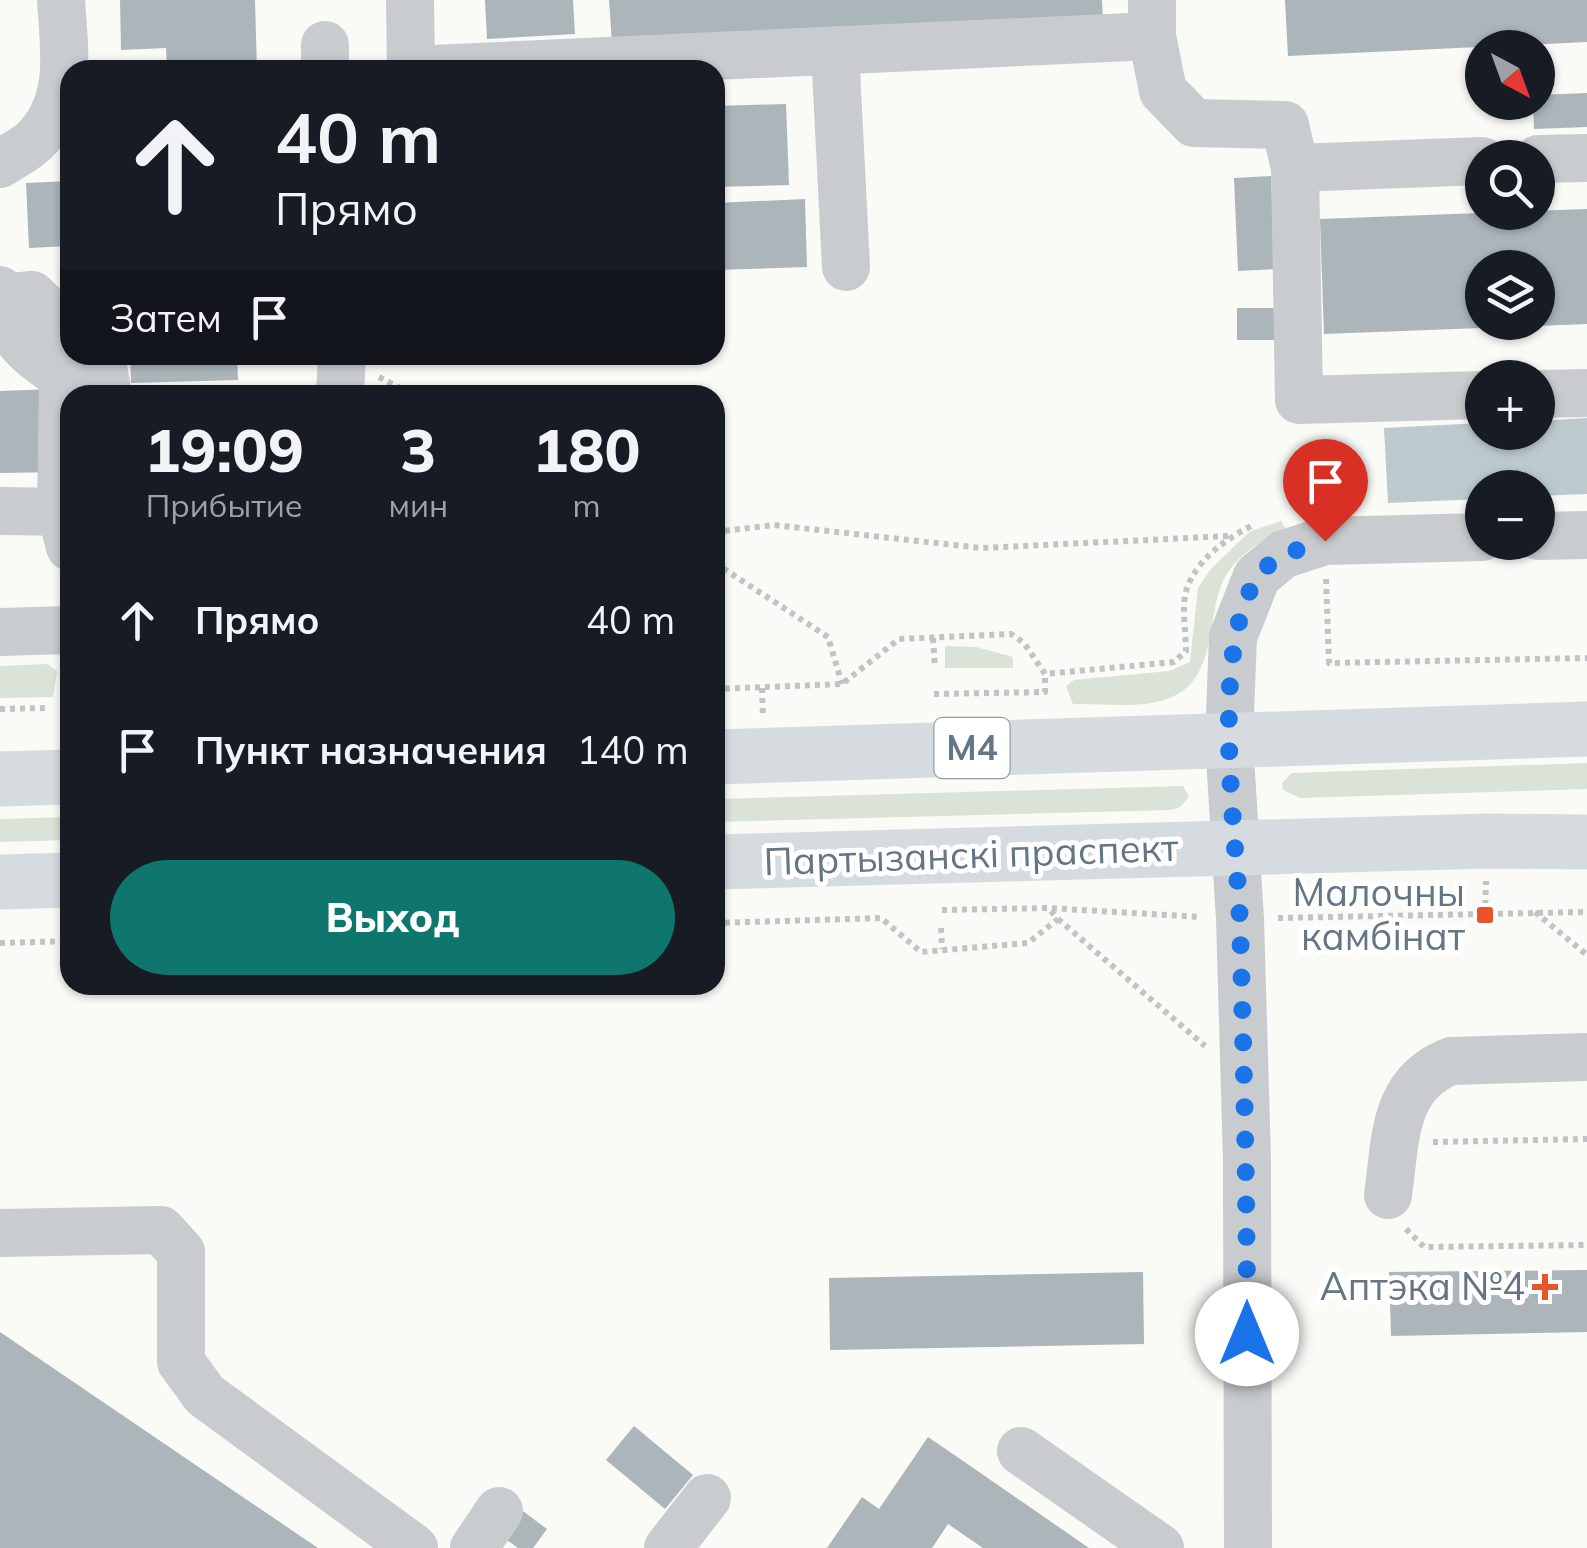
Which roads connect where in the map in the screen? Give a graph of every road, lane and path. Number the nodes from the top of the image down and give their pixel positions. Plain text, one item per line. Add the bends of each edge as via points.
1 (61, 0) edge
2 (410, 0) edge
3 (1152, 18) edge
4 (835, 50) junction
5 (64, 60) edge
6 (412, 60) edge
7 (624, 60) edge
8 (60, 108) edge
9 (1587, 158) edge
10 (1555, 159) edge
11 (1465, 163) edge
12 (0, 164) edge
13 (1295, 168) junction
14 (846, 266) dead end
15 (1, 294) edge
16 (60, 322) edge
17 (63, 385) edge
18 (1587, 393) edge
19 (1555, 394) edge
20 (1465, 396) edge
21 (0, 512) edge
22 (1271, 520) dead end
23 (60, 523) edge
24 (725, 531) edge
25 (1587, 534) edge
26 (1555, 535) edge
27 (1230, 536) junction
28 (1465, 537) edge
29 (725, 570) edge
30 (1326, 580) dead end
31 (60, 630) edge
32 (0, 632) edge
33 (934, 638) junction
34 (1587, 658) edge
35 (935, 668) dead end
36 (1046, 674) junction
37 (842, 684) junction
38 (725, 689) edge
39 (934, 694) dead end
40 (0, 709) edge
41 (59, 726) edge
42 (1587, 730) edge
43 (1229, 740) junction
44 (725, 758) edge
45 (60, 777) edge
46 (5, 779) edge
47 (1587, 842) edge
48 (1236, 847) junction
49 (725, 862) edge
50 (60, 880) edge
51 (0, 882) edge
52 (1048, 908) junction
53 (942, 910) dead end
54 (1534, 911) junction
55 (1587, 912) edge
56 (1058, 919) junction
57 (1240, 919) junction
58 (725, 922) edge
59 (942, 928) dead end
60 (60, 941) edge
61 (0, 943) edge
62 (942, 950) junction
63 (1587, 956) edge
64 (1587, 1057) edge
65 (1244, 1079) junction
66 (1587, 1139) edge
67 (1396, 1143) junction
68 (1394, 1209) joint
69 (0, 1233) edge
70 (1587, 1245) edge
71 (1020, 1451) dead end
72 (707, 1498) dead end
73 (414, 1548) edge
74 (668, 1548) edge
75 (1160, 1548) edge
76 (1248, 1548) edge

1 - 5 street
2 - 6 street
3 - 4 street
3 - 13 street via 1163,91 1194,123 1285,125
4 - 7 street
4 - 14 street
8 - 12 street via 37,140
9 - 10 street
11 - 13 street
13 - 20 street via 1299,400
15 - 16 street via 32,295
15 - 17 street via 21,347 63,377
18 - 19 street
21 - 23 street
22 - 27 path
24 - 27 path via 774,524 982,548
25 - 26 street
27 - 36 path via 1186,589 1186,650 1174,662
28 - 43 street via 1325,541 1284,554 1256,576 1233,638
29 - 37 path via 828,637
30 - 34 path via 1329,663
31 - 32 street
33 - 35 path
33 - 36 path via 1011,634
33 - 37 path via 898,639
36 - 39 path via 1045,692
37 - 38 path
40 - 41 path
41 - 46 street via 51,760
42 - 43 highway, М4
43 - 44 highway, М4
43 - 48 street
45 - 46 highway
47 - 48 highway, Партызанскі праспект
48 - 49 highway, Партызанскі праспект
48 - 57 street
50 - 51 highway
52 - 53 path
52 - 56 path
52 - 57 path
54 - 55 path
54 - 57 path
54 - 63 path
56 - 62 path via 1028,943
56 - 65 path
57 - 65 street
58 - 62 path via 881,918 921,952
59 - 62 path
60 - 61 path
64 - 67 street via 1451,1061 1430,1069 1406,1098
65 - 76 street
66 - 67 path
67 - 68 street
68 - 70 path via 1424,1246
69 - 73 street via 161,1230 181,1252 181,1362 205,1395
71 - 75 street
72 - 74 street

